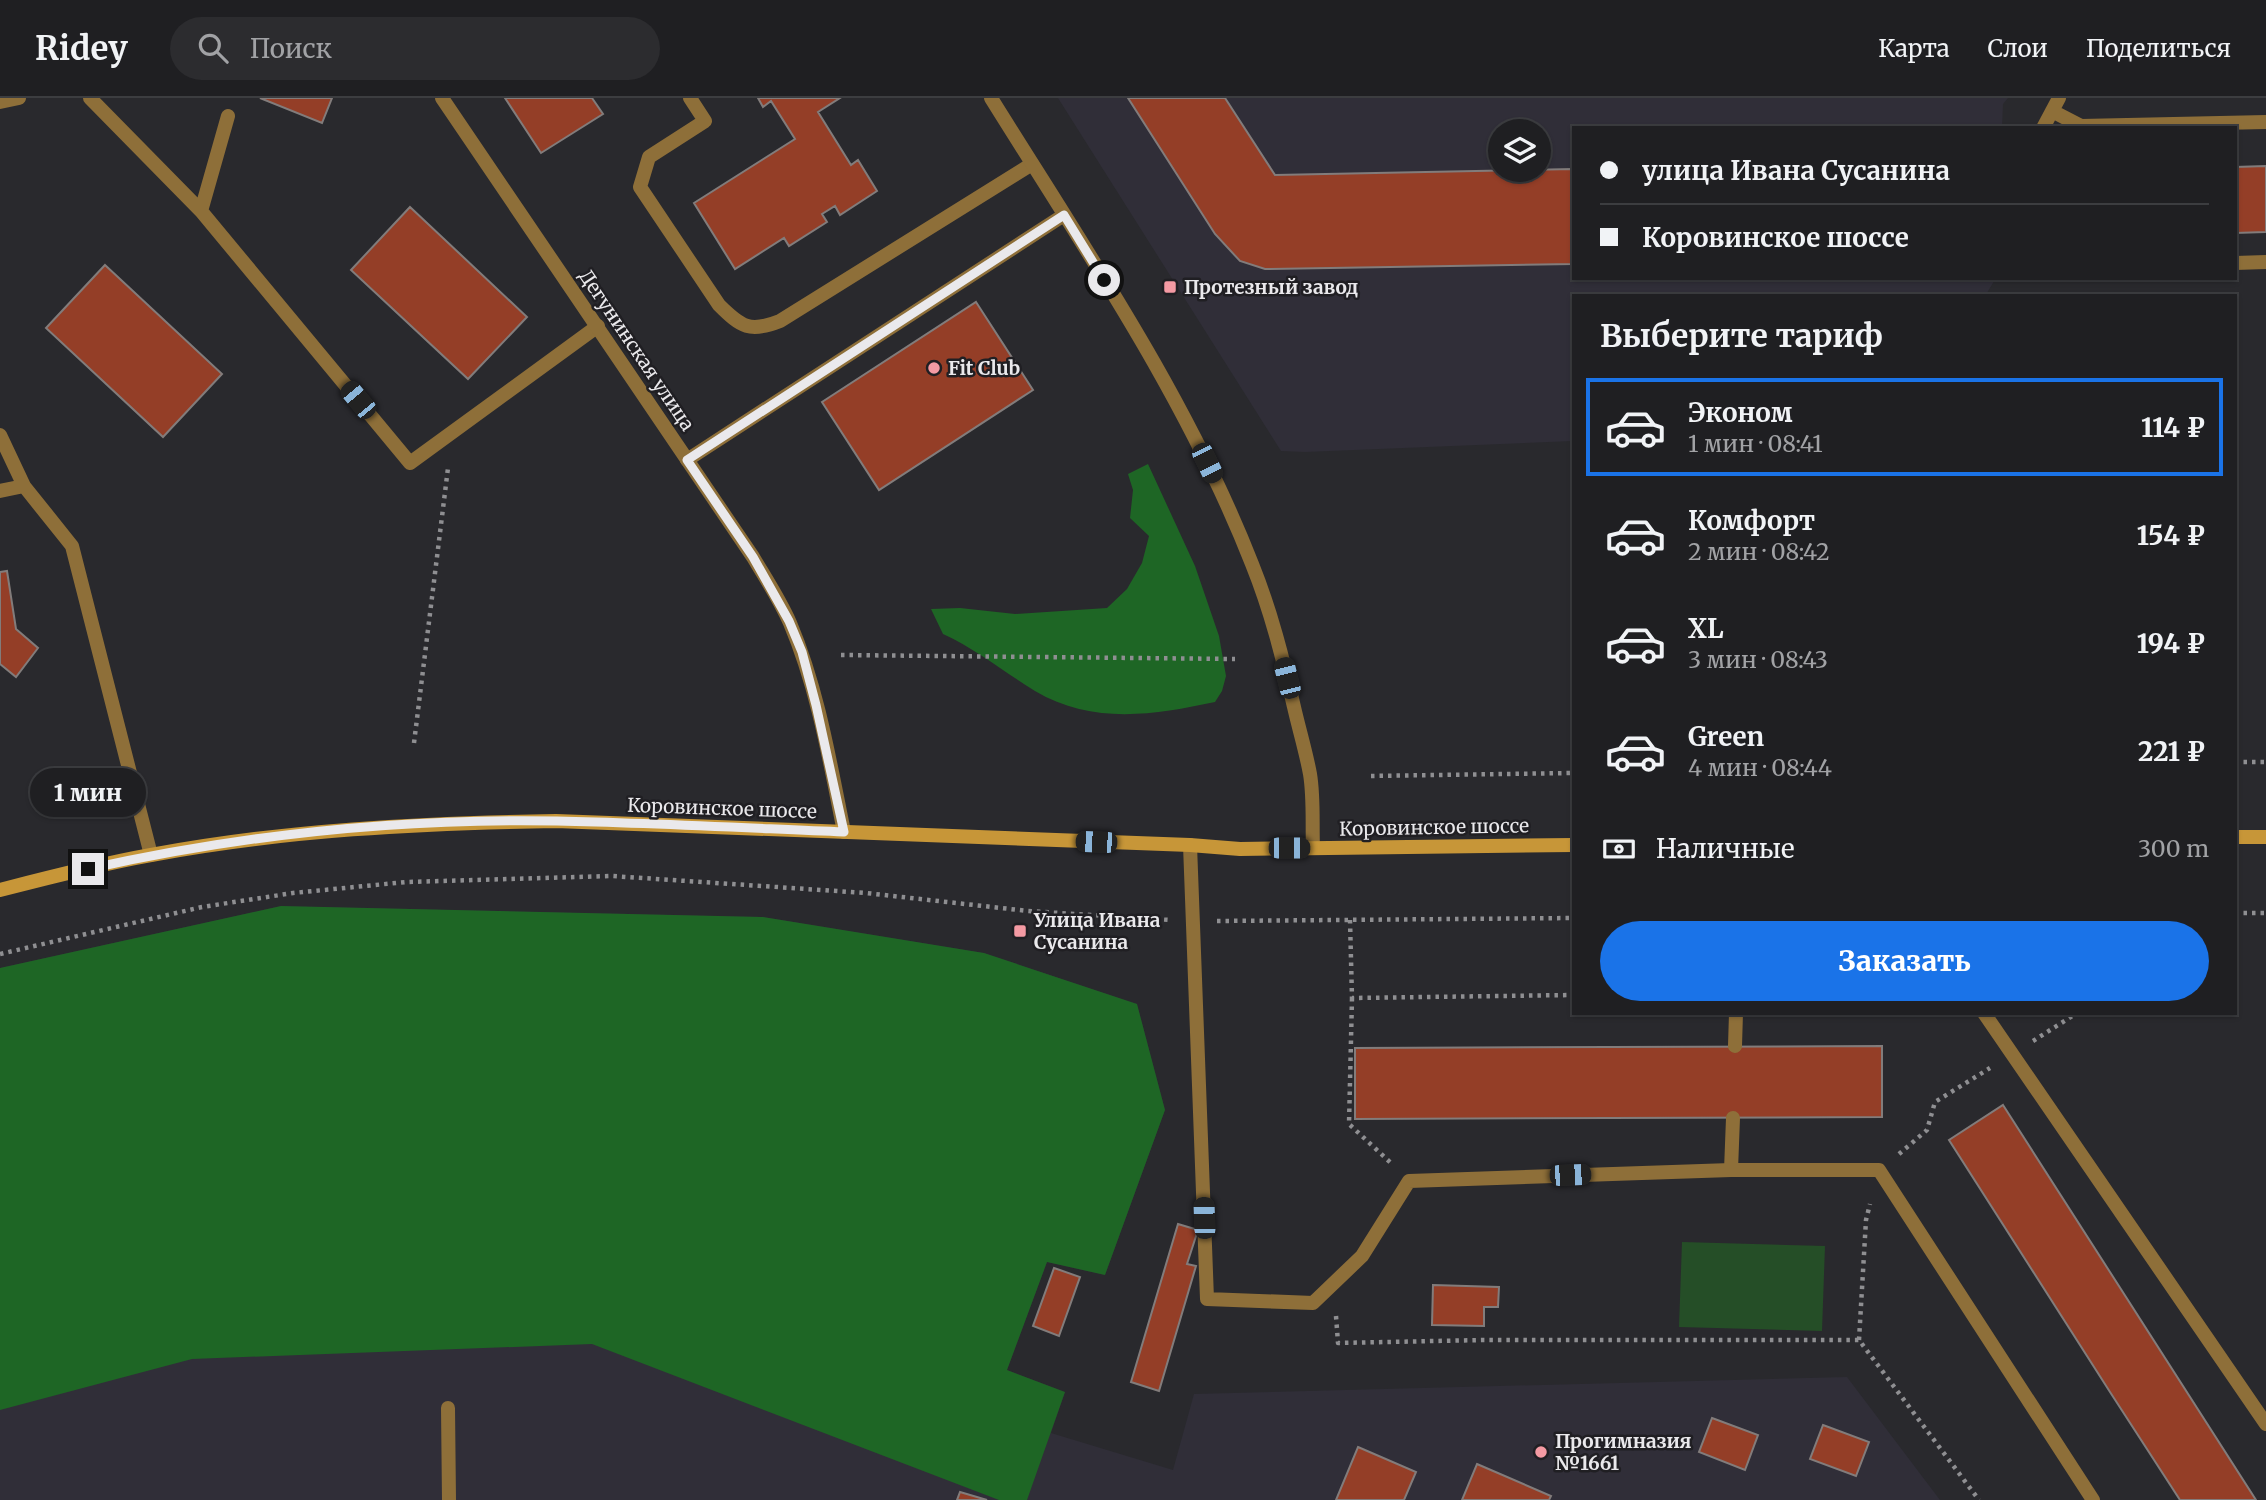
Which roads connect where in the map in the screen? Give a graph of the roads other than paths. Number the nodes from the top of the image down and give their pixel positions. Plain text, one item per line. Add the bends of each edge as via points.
1 (19, 98) edge
2 (90, 98) edge
3 (442, 98) edge
4 (690, 98) edge
5 (991, 98) edge
6 (0, 102) edge
7 (2056, 104) edge
8 (228, 116) dead end
9 (2266, 121) edge
10 (2044, 126) edge
11 (1032, 164) junction
12 (201, 211) junction
13 (1064, 215) junction
14 (2266, 262) edge
15 (2237, 263) edge
16 (597, 326) junction
17 (0, 435) edge
18 (687, 460) junction
19 (24, 486) junction
20 (0, 491) edge
21 (844, 832) junction
22 (2237, 837) edge
23 (2266, 837) edge
24 (1190, 845) junction
25 (1572, 845) edge
26 (1313, 848) junction
27 (151, 855) junction
28 (0, 890) edge
29 (1736, 1015) edge
30 (1985, 1015) edge
31 (1735, 1046) dead end
32 (1733, 1118) dead end
33 (1731, 1170) junction
34 (448, 1408) dead end
35 (2266, 1424) edge
36 (449, 1500) edge
37 (2093, 1500) edge

1 - 6 street
2 - 12 street
3 - 16 street, Дегунинская улица
4 - 11 street via 705,121 649,157 640,187 719,304 748,326 780,321
5 - 11 street
7 - 9 street via 2081,126
7 - 10 street
8 - 12 street
11 - 13 street
12 - 16 street via 410,463
13 - 18 street
13 - 26 street via 1197,441 1253,565 1272,621 1310,775
14 - 15 street
16 - 18 street, Дегунинская улица
17 - 19 street
18 - 21 street, Дегунинская улица via 753,557 789,621 817,709
19 - 20 street
19 - 27 street via 72,546
21 - 24 main road, Коровинское шоссе
21 - 27 main road, Коровинское шоссе via 484,822 328,831
22 - 23 main road
24 - 26 main road, Коровинское шоссе
24 - 33 street via 1207,1299 1313,1303 1362,1256 1409,1181
25 - 26 main road, Коровинское шоссе
27 - 28 main road, Коровинское шоссе
29 - 31 street
30 - 35 street
32 - 33 street
33 - 37 street via 1879,1170
34 - 36 street

